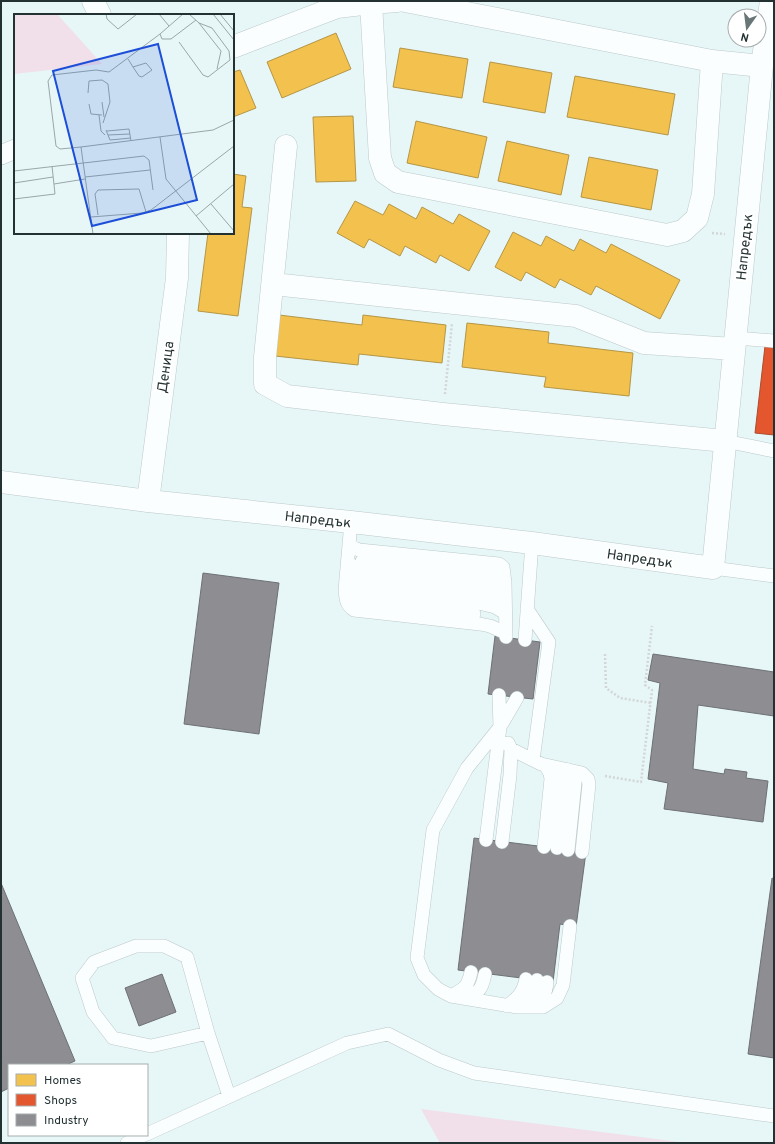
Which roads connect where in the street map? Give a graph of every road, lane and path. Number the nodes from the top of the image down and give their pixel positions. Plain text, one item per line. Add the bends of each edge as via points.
1 (93, 1) edge
2 (397, 1) edge
3 (404, 1) edge
4 (771, 1) edge
5 (371, 3) junction
6 (100, 14) edge
7 (234, 47) edge
8 (712, 61) junction
9 (762, 66) junction
10 (286, 146) dead end
11 (14, 149) edge
12 (1, 155) edge
13 (178, 234) edge
14 (273, 284) junction
15 (454, 303) junction
16 (774, 341) edge
17 (735, 344) junction
18 (443, 414) junction
19 (725, 441) junction
20 (774, 451) edge
21 (1, 482) edge
22 (148, 501) junction
23 (351, 522) junction
24 (532, 543) junction
25 (347, 567) junction
26 (713, 568) junction
27 (774, 576) edge
28 (527, 609) junction
29 (505, 612) junction
30 (652, 626) dead end
31 (525, 640) dead end
32 (605, 654) dead end
33 (499, 695) dead end
34 (517, 698) dead end
35 (651, 703) junction
36 (500, 728) junction
37 (511, 749) junction
38 (544, 764) junction
39 (569, 770) junction
40 (582, 773) junction
41 (486, 840) dead end
42 (502, 842) dead end
43 (544, 847) dead end
44 (582, 852) dead end
45 (570, 926) dead end
46 (471, 972) dead end
47 (485, 974) dead end
48 (451, 996) junction
49 (465, 998) junction
50 (512, 1006) junction
51 (530, 1007) junction
52 (208, 1033) junction
53 (229, 1096) junction
54 (774, 1116) edge
55 (148, 1133) edge
56 (142, 1136) edge
57 (127, 1143) edge

1 - 6 street
2 - 5 street
3 - 8 street
4 - 9 street, Напредък
5 - 7 street via 337,7
5 - 8 street via 380,158 385,173 398,182 667,235 683,231 697,218 703,194
8 - 9 street
9 - 17 street, Напредък
10 - 14 street
11 - 12 street
13 - 22 street, Деница via 177,278
14 - 15 street
14 - 18 street via 265,357 265,384 287,396
15 - 17 street via 576,316 644,343
15 - 18 path
16 - 17 lane
17 - 19 street, Напредък
18 - 19 street
19 - 20 lane
19 - 26 street, Напредък
21 - 22 street, Напредък
22 - 23 street, Напредък
23 - 24 street, Напредък
23 - 25 lane
24 - 26 street, Напредък
24 - 28 lane
25 - 29 lane via 354,590 360,592 483,604
25 - 29 lane via 351,565 362,570 486,584 496,587
25 - 29 lane via 346,601 349,608 354,610 490,626
25 - 29 lane via 352,546 360,550 499,564 502,568
26 - 27 lane
28 - 31 lane
28 - 38 lane via 549,642
30 - 35 path via 645,685 652,690
32 - 35 path via 606,688 620,698
33 - 36 lane
34 - 36 lane
35 - 40 path via 640,782
36 - 37 lane
36 - 41 lane
36 - 48 lane via 467,768 433,830 417,958 424,975 438,989
37 - 38 lane
37 - 42 lane
38 - 39 lane
38 - 39 lane via 561,776 563,849 575,783 574,775
38 - 43 lane via 551,780
39 - 40 lane
40 - 44 lane via 589,784
45 - 51 lane via 563,985 557,998 543,1007
46 - 48 lane via 467,985
47 - 49 lane via 477,994
48 - 49 lane
49 - 50 lane
50 - 51 lane
50 - 51 lane via 524,1004 531,997 537,980 546,989 539,1002
52 - 52 lane via 151,1046 113,1038 93,1012 82,978 94,962 136,946 164,946 187,957
52 - 53 lane
53 - 54 lane via 347,1043 388,1034 439,1060 474,1073
53 - 55 lane
56 - 57 lane

